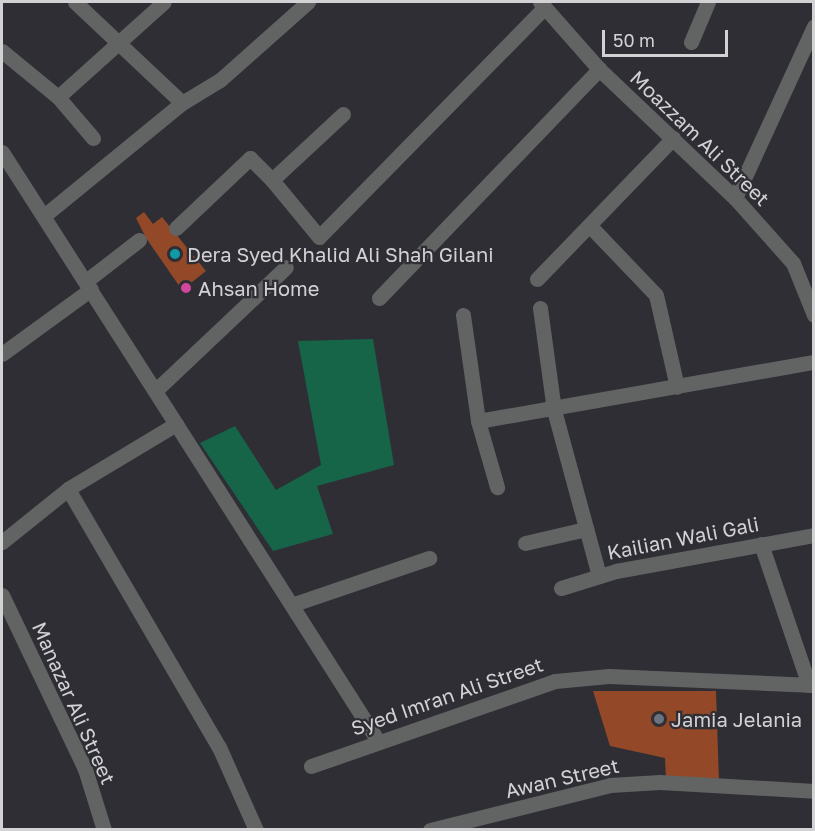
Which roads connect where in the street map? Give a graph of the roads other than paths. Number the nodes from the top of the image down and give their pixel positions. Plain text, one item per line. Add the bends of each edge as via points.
1 (75, 2) edge
2 (164, 2) edge
3 (308, 2) edge
4 (708, 2) edge
5 (542, 4) edge
6 (813, 26) edge
7 (119, 40) junction
8 (691, 42) dead end
9 (2, 51) edge
10 (599, 69) junction
11 (58, 97) junction
12 (182, 103) junction
13 (343, 114) dead end
14 (93, 138) dead end
15 (673, 138) junction
16 (2, 152) edge
17 (272, 180) junction
18 (735, 198) junction
19 (45, 215) junction
20 (590, 226) junction
21 (176, 228) dead end
22 (139, 240) dead end
23 (286, 267) dead end
24 (537, 279) dead end
25 (89, 285) junction
26 (808, 288) edge
27 (379, 298) dead end
28 (540, 308) dead end
29 (463, 315) dead end
30 (813, 315) edge
31 (2, 354) edge
32 (813, 362) edge
33 (677, 387) junction
34 (155, 391) junction
35 (554, 410) junction
36 (478, 421) junction
37 (176, 424) junction
38 (497, 487) dead end
39 (68, 489) junction
40 (586, 529) junction
41 (813, 535) edge
42 (2, 542) edge
43 (525, 543) dead end
44 (761, 544) junction
45 (429, 558) dead end
46 (600, 576) junction
47 (561, 588) dead end
48 (2, 595) edge
49 (294, 604) junction
50 (811, 685) edge
51 (377, 740) junction
52 (311, 765) dead end
53 (813, 791) edge
54 (104, 830) edge
55 (256, 830) edge
56 (430, 830) edge

1 - 7 street
2 - 7 street
3 - 12 street via 220,80
4 - 8 street
5 - 10 street, Moazzam Ali Street
5 - 17 street via 326,233 319,237
6 - 18 street
7 - 11 street
7 - 12 street
9 - 11 street
10 - 15 street, Moazzam Ali Street
10 - 27 street
11 - 14 street
12 - 19 street
13 - 17 street
15 - 18 street, Moazzam Ali Street
15 - 20 street
16 - 19 street
17 - 21 street via 250,158
18 - 26 street, Moazzam Ali Street via 793,262
19 - 25 street
20 - 24 street
20 - 33 street via 656,295
22 - 25 street
23 - 34 street
25 - 31 street
25 - 34 street
26 - 30 street, Moazzam Ali Street
28 - 35 street
29 - 36 street
32 - 33 street
33 - 35 street
34 - 37 street
35 - 36 street
35 - 40 street
36 - 38 street
37 - 39 street
37 - 49 street
39 - 42 street
39 - 55 street via 219,747
40 - 43 street
40 - 46 street
41 - 44 street, Kailian Wali Gali
44 - 46 street, Kailian Wali Gali
44 - 50 street
45 - 49 street
46 - 47 street, Kailian Wali Gali
48 - 54 street, Manazar Ali Street via 85,769
49 - 51 street
50 - 51 street, Syed Imran Ali Street via 609,676 555,681
51 - 52 street, Syed Imran Ali Street
53 - 56 street, Awan Street via 660,782 610,784

